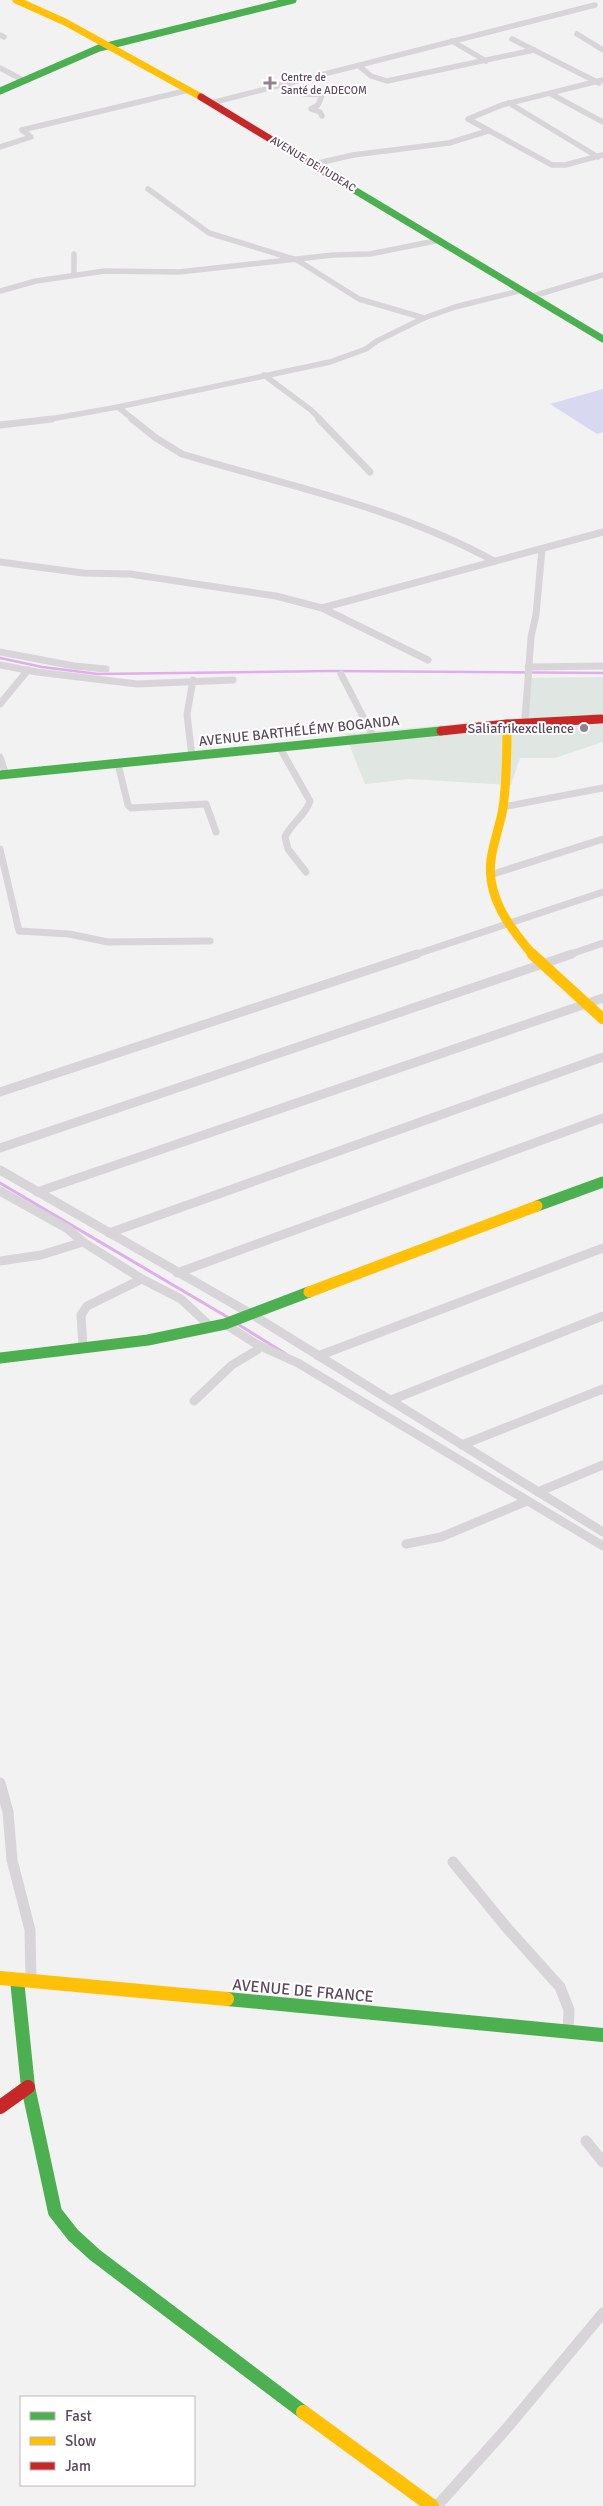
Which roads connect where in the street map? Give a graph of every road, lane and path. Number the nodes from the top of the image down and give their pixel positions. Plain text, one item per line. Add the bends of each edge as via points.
1 (16, 0) edge
2 (293, 0) edge
3 (597, 5) edge
4 (577, 34) dead end
5 (512, 39) dead end
6 (452, 41) junction
7 (109, 46) junction
8 (534, 50) junction
9 (603, 50) edge
10 (486, 60) junction
11 (359, 66) junction
12 (0, 68) edge
13 (23, 80) junction
14 (600, 81) edge
15 (283, 85) junction
16 (603, 85) edge
17 (0, 90) edge
18 (189, 90) junction
19 (551, 94) junction
20 (211, 103) junction
21 (509, 103) junction
22 (322, 116) dead end
23 (603, 122) edge
24 (488, 131) junction
25 (0, 147) edge
26 (600, 155) edge
27 (603, 160) edge
28 (314, 164) junction
29 (148, 190) dead end
30 (440, 240) junction
31 (74, 254) dead end
32 (297, 260) junction
33 (74, 275) junction
34 (603, 275) edge
35 (0, 291) edge
36 (528, 293) junction
37 (424, 318) junction
38 (603, 339) edge
39 (264, 375) junction
40 (118, 407) junction
41 (0, 425) edge
42 (370, 472) dead end
43 (603, 532) edge
44 (542, 549) junction
45 (494, 561) junction
46 (0, 562) edge
47 (322, 608) junction
48 (0, 652) edge
49 (428, 660) dead end
50 (67, 664) junction
51 (0, 665) edge
52 (603, 666) edge
53 (106, 669) dead end
54 (28, 670) junction
55 (528, 671) junction
56 (341, 674) dead end
57 (58, 675) junction
58 (193, 680) junction
59 (234, 680) dead end
60 (0, 704) edge
61 (602, 719) edge
62 (525, 723) junction
63 (507, 724) junction
64 (374, 738) junction
65 (280, 748) junction
66 (0, 757) edge
67 (192, 757) junction
68 (118, 764) junction
69 (3, 775) edge
70 (603, 788) edge
71 (503, 807) junction
72 (216, 832) dead end
73 (603, 839) edge
74 (0, 849) edge
75 (306, 872) dead end
76 (490, 875) junction
77 (603, 892) edge
78 (508, 924) junction
79 (210, 940) dead end
80 (603, 943) edge
81 (542, 963) junction
82 (603, 998) edge
83 (587, 1003) junction
84 (603, 1018) edge
85 (603, 1057) edge
86 (0, 1092) edge
87 (603, 1118) edge
88 (0, 1148) edge
89 (0, 1170) edge
90 (603, 1182) edge
91 (0, 1191) edge
92 (37, 1192) junction
93 (108, 1233) junction
94 (83, 1242) junction
95 (603, 1248) edge
96 (0, 1261) edge
97 (177, 1273) junction
98 (142, 1279) junction
99 (250, 1316) junction
100 (603, 1316) edge
101 (224, 1324) junction
102 (211, 1327) junction
103 (258, 1346) junction
104 (83, 1348) junction
105 (318, 1356) junction
106 (0, 1358) edge
107 (603, 1389) edge
108 (391, 1400) junction
109 (194, 1401) dead end
110 (462, 1445) junction
111 (603, 1466) edge
112 (538, 1492) junction
113 (526, 1500) junction
114 (603, 1532) edge
115 (406, 1544) dead end
116 (603, 1546) edge
117 (0, 1783) edge
118 (453, 1862) dead end
119 (0, 1978) edge
120 (17, 1980) junction
121 (31, 1981) junction
122 (568, 2032) junction
123 (603, 2035) edge
124 (28, 2087) junction
125 (0, 2107) edge
126 (586, 2141) dead end
127 (603, 2162) edge
128 (603, 2313) edge
129 (432, 2506) edge
130 (437, 2506) edge

1 - 7 main road, AVENUE DE I'UDEAC
2 - 7 main road
3 - 6 street
4 - 9 street
5 - 8 street
6 - 10 street
6 - 11 street
7 - 13 main road
7 - 18 main road, AVENUE DE I'UDEAC
8 - 10 street
8 - 14 street
10 - 11 street via 387,81 370,76
11 - 15 street
12 - 13 street
13 - 17 main road
14 - 16 street
14 - 19 street
15 - 20 street
15 - 22 street via 305,94 322,95 318,105 311,110 320,112
18 - 20 main road, AVENUE DE I'UDEAC
18 - 25 street via 24,129 30,138
19 - 21 street
19 - 23 street
20 - 28 main road, AVENUE DE I'UDEAC
21 - 24 street via 468,118
21 - 26 street
24 - 26 street via 552,165 565,165
24 - 28 street via 449,143 353,155
26 - 27 street
28 - 30 main road, AVENUE DE I'UDEAC
29 - 32 street via 209,233
30 - 32 street via 370,254
30 - 36 main road, AVENUE DE I'UDEAC
31 - 33 street
32 - 33 street via 179,272 105,271
32 - 37 street via 359,299
33 - 35 street
34 - 36 street
36 - 37 street via 455,307
36 - 38 main road, AVENUE DE I'UDEAC
37 - 39 street via 351,356
39 - 40 street
39 - 42 street via 311,410
40 - 41 street
40 - 45 street via 182,454 410,520 466,544
43 - 44 street
44 - 45 street
44 - 55 street
45 - 47 street
46 - 47 street via 83,573 139,575 262,593
47 - 49 street
48 - 50 street
50 - 53 street
50 - 57 street
51 - 54 street
52 - 55 street
54 - 57 street
54 - 60 street
55 - 62 street
56 - 64 street
57 - 58 street via 138,684
58 - 59 street
58 - 67 street via 187,714
61 - 62 main road, AVENUE BARTHÉLÉMY BOGANDA
62 - 63 main road, AVENUE BARTHÉLÉMY BOGANDA
63 - 64 main road, AVENUE BARTHÉLÉMY BOGANDA
63 - 71 main road
64 - 65 main road, AVENUE BARTHÉLÉMY BOGANDA
65 - 67 main road, AVENUE BARTHÉLÉMY BOGANDA
65 - 75 street via 310,801 310,807 286,830 285,837 287,848
66 - 69 street
67 - 68 main road, AVENUE BARTHÉLÉMY BOGANDA
68 - 69 main road, AVENUE BARTHÉLÉMY BOGANDA
68 - 72 street via 131,808 202,802 206,804
70 - 71 street
71 - 76 main road
73 - 76 street
74 - 79 street via 19,931 69,934 108,942
76 - 78 main road via 496,903
77 - 78 street
78 - 81 main road
78 - 86 street
80 - 81 street
81 - 83 main road
81 - 88 street
82 - 83 street
83 - 84 main road
83 - 92 street
85 - 93 street
87 - 97 street
89 - 92 street
90 - 99 main road via 448,1238
91 - 94 street
92 - 93 street
93 - 97 street
94 - 96 street via 56,1251
94 - 98 street
95 - 105 street
97 - 99 street
98 - 102 street via 181,1299
98 - 104 street via 87,1306 81,1315
99 - 101 main road
99 - 105 street
100 - 108 street
101 - 102 main road
101 - 103 street
102 - 104 main road via 148,1340
103 - 109 street via 257,1350 232,1365
103 - 113 street via 298,1363
104 - 106 main road
105 - 108 street
107 - 110 street
108 - 110 street
110 - 112 street
111 - 112 street
112 - 114 street
113 - 115 street via 441,1537
113 - 116 street
117 - 121 street via 8,1812 10,1854 30,1930
118 - 122 street via 560,1987 569,2010
119 - 120 main road, AVENUE DE FRANCE
120 - 121 main road, AVENUE DE FRANCE
120 - 124 main road
121 - 122 main road, AVENUE DE FRANCE
122 - 123 main road, AVENUE DE FRANCE
124 - 125 main road
124 - 129 main road via 56,2212 62,2224 168,2312
126 - 127 street
128 - 130 street

